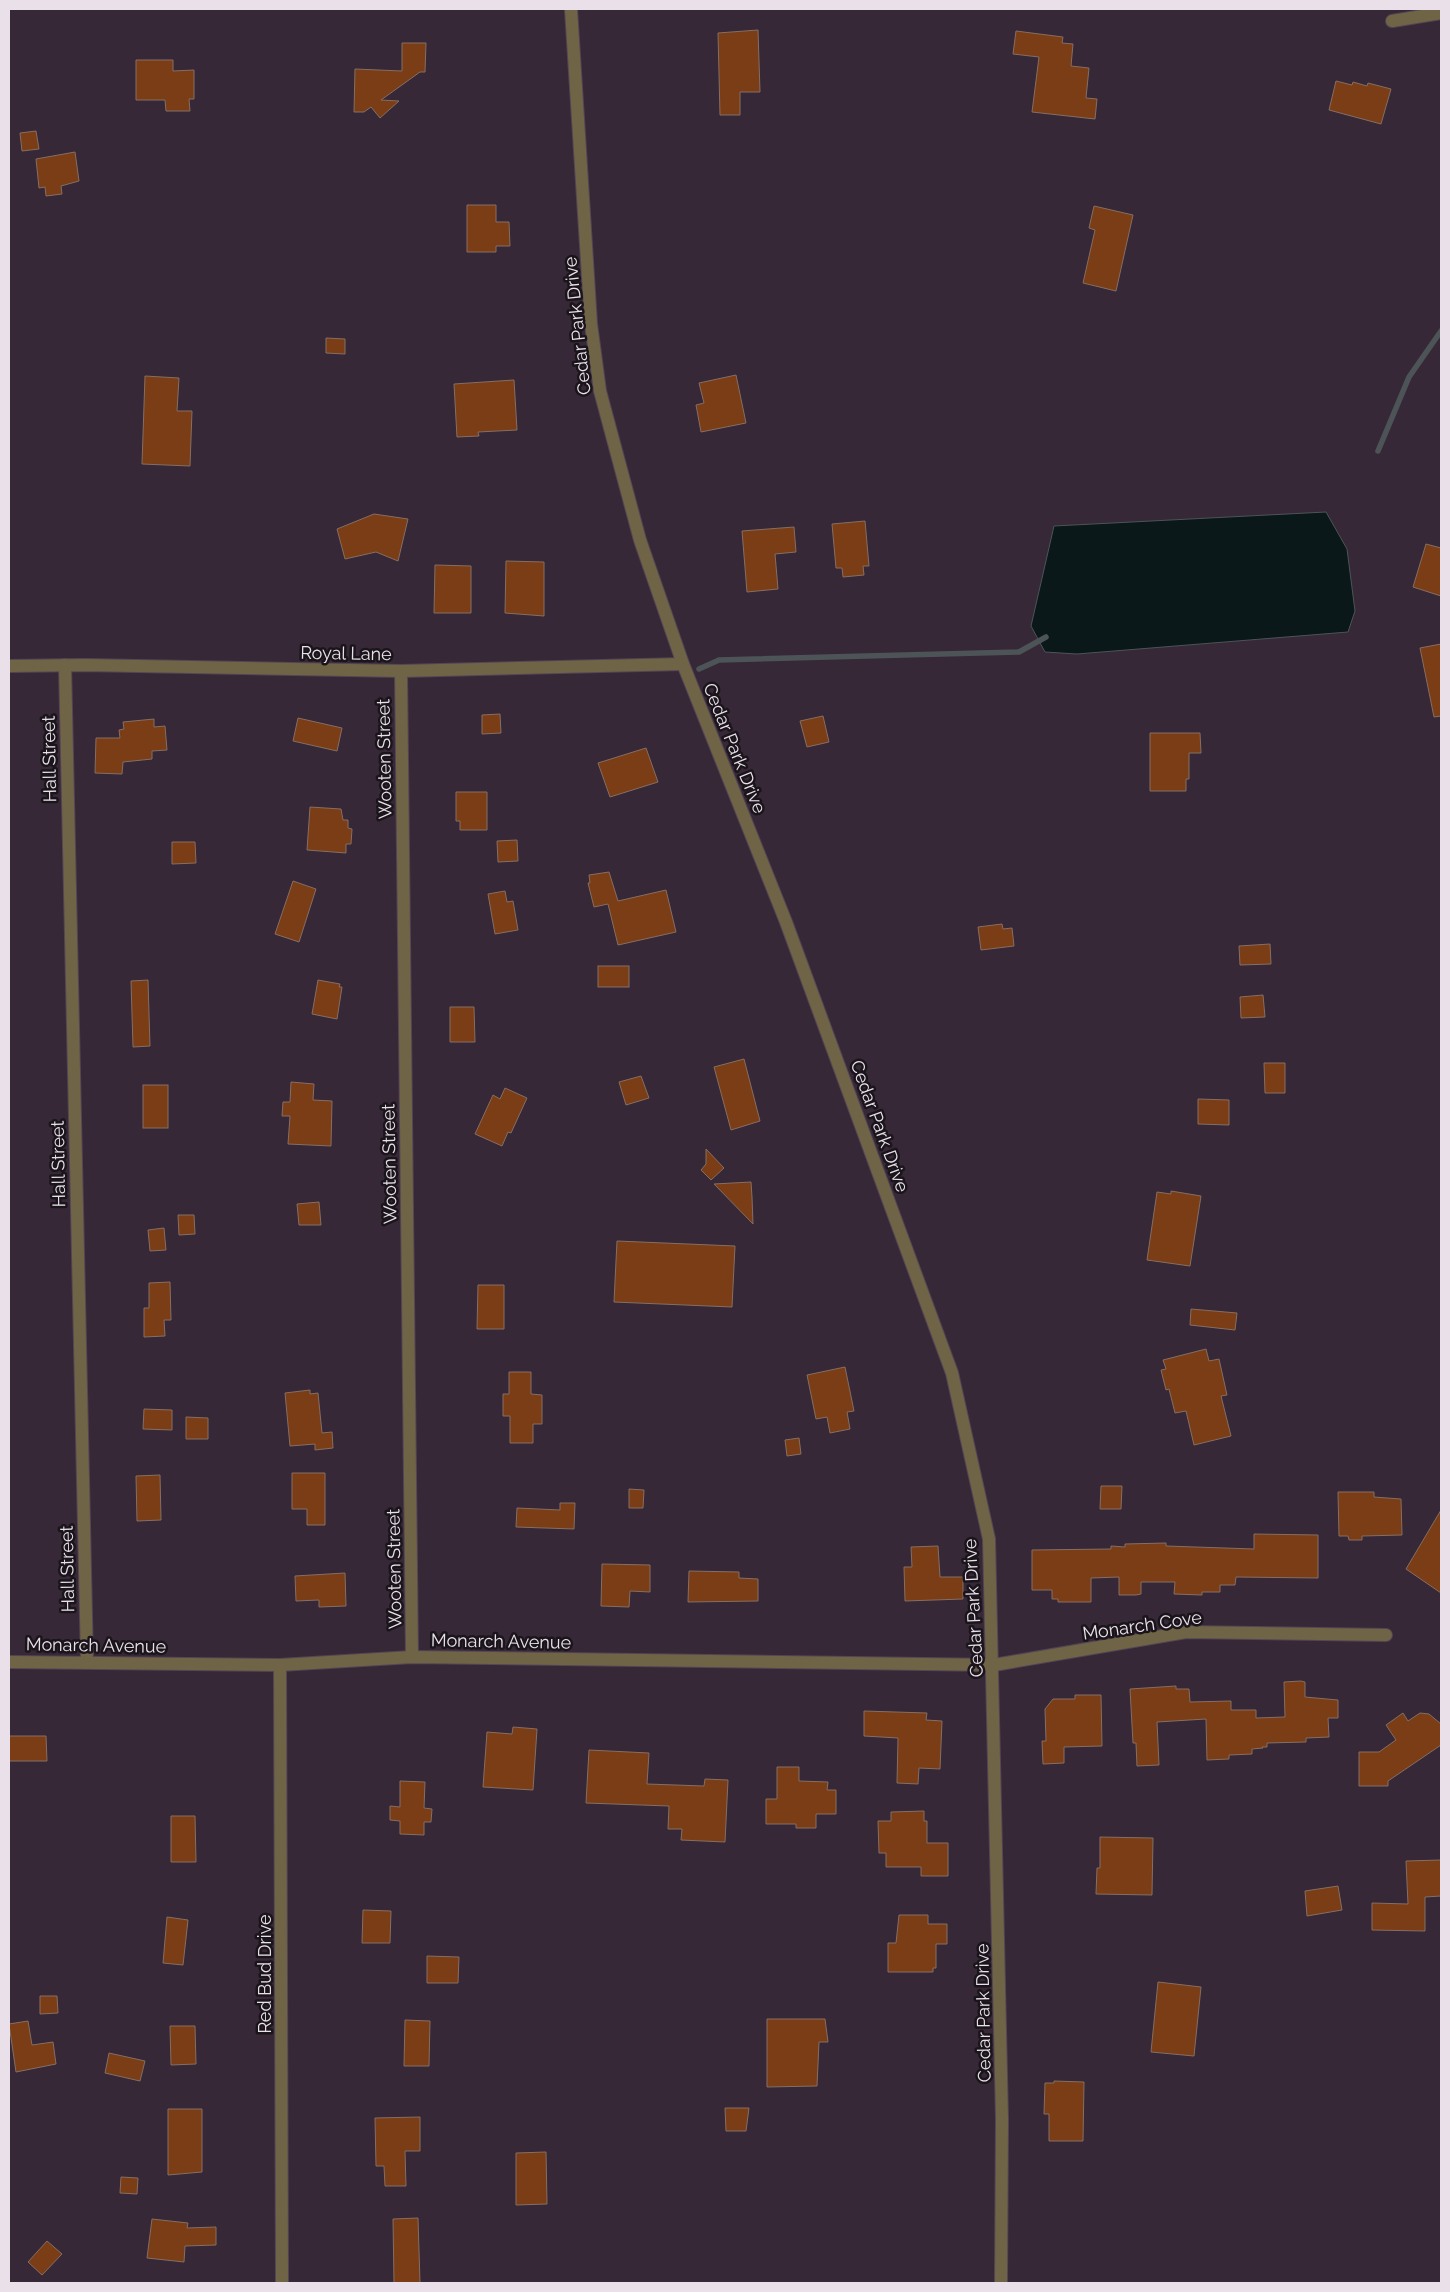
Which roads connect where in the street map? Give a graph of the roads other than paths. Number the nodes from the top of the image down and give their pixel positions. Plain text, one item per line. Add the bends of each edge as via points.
1 (571, 9) edge
2 (1441, 13) edge
3 (1392, 21) dead end
4 (684, 664) junction
5 (65, 665) junction
6 (9, 666) edge
7 (401, 671) junction
8 (1386, 1635) dead end
9 (412, 1657) junction
10 (9, 1662) edge
11 (87, 1662) junction
12 (280, 1665) junction
13 (994, 1665) junction
14 (282, 2283) edge
15 (1001, 2283) edge

1 - 4 street, Cedar Park Drive via 591,324 600,391 640,540
2 - 3 street
4 - 7 street, Royal Lane
4 - 13 street, Cedar Park Drive via 786,922 952,1373 989,1539
5 - 6 street, Royal Lane
5 - 7 street, Royal Lane
5 - 11 street, Hall Street
7 - 9 street, Wooten Street
8 - 13 street, Monarch Cove via 1186,1632
9 - 12 street, Monarch Avenue
9 - 13 street, Monarch Avenue
10 - 11 street, Monarch Avenue
11 - 12 street, Monarch Avenue
12 - 14 street, Red Bud Drive
13 - 15 street, Cedar Park Drive via 1002,2119

